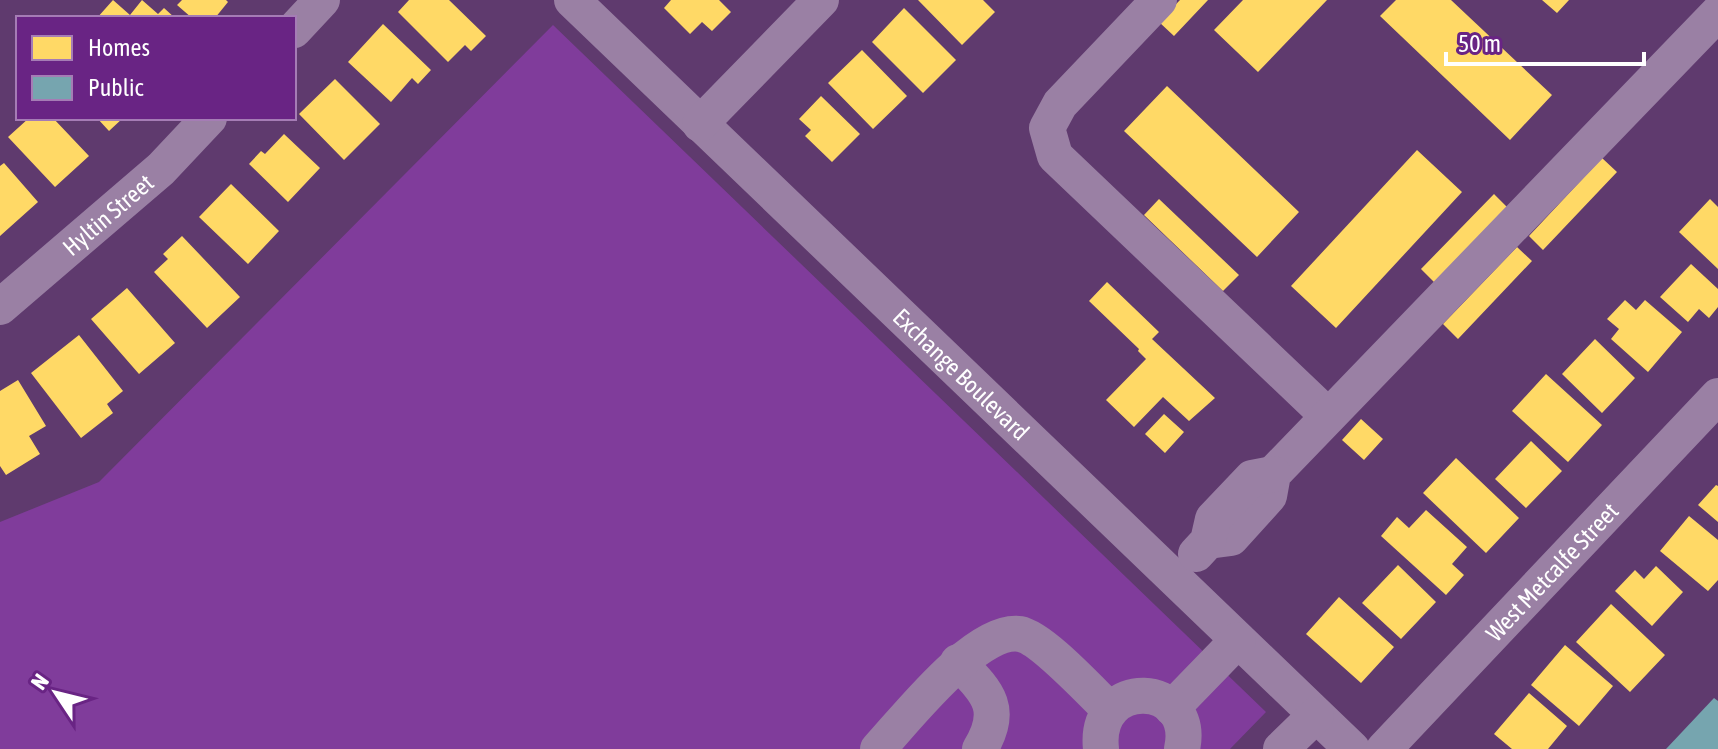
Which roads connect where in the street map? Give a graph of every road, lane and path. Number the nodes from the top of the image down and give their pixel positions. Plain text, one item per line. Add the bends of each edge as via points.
1 (322, 0) edge
2 (572, 0) edge
3 (821, 0) edge
4 (1159, 0) edge
5 (1710, 22) edge
6 (296, 28) edge
7 (207, 120) edge
8 (700, 124) junction
9 (0, 307) edge
10 (1718, 396) edge
11 (1328, 416) junction
12 (1173, 578) junction
13 (1238, 640) junction
14 (958, 662) junction
15 (1172, 708) junction
16 (1110, 710) junction
17 (1316, 715) junction
18 (878, 749) edge
19 (980, 749) edge
20 (1101, 749) edge
21 (1182, 749) edge
22 (1281, 749) edge
23 (1352, 749) edge
24 (1384, 749) edge

1 - 6 street
2 - 8 street, Exchange Boulevard
3 - 8 street
4 - 11 street via 1060,104 1047,128 1055,156
5 - 11 street
7 - 9 street, Hyltin Street via 161,169
8 - 12 street, Exchange Boulevard
10 - 24 street, West Metcalfe Street
11 - 12 street via 1273,474 1252,478 1213,519 1208,541
12 - 13 street, Exchange Boulevard
13 - 15 street
13 - 17 street, Exchange Boulevard
14 - 16 street via 993,638 1019,634 1039,644
14 - 18 street
14 - 19 street via 985,690 993,707 991,731
15 - 16 street via 1148,695 1121,701
15 - 21 street via 1184,733
16 - 20 street via 1103,722
17 - 22 street
17 - 23 street, Exchange Boulevard

